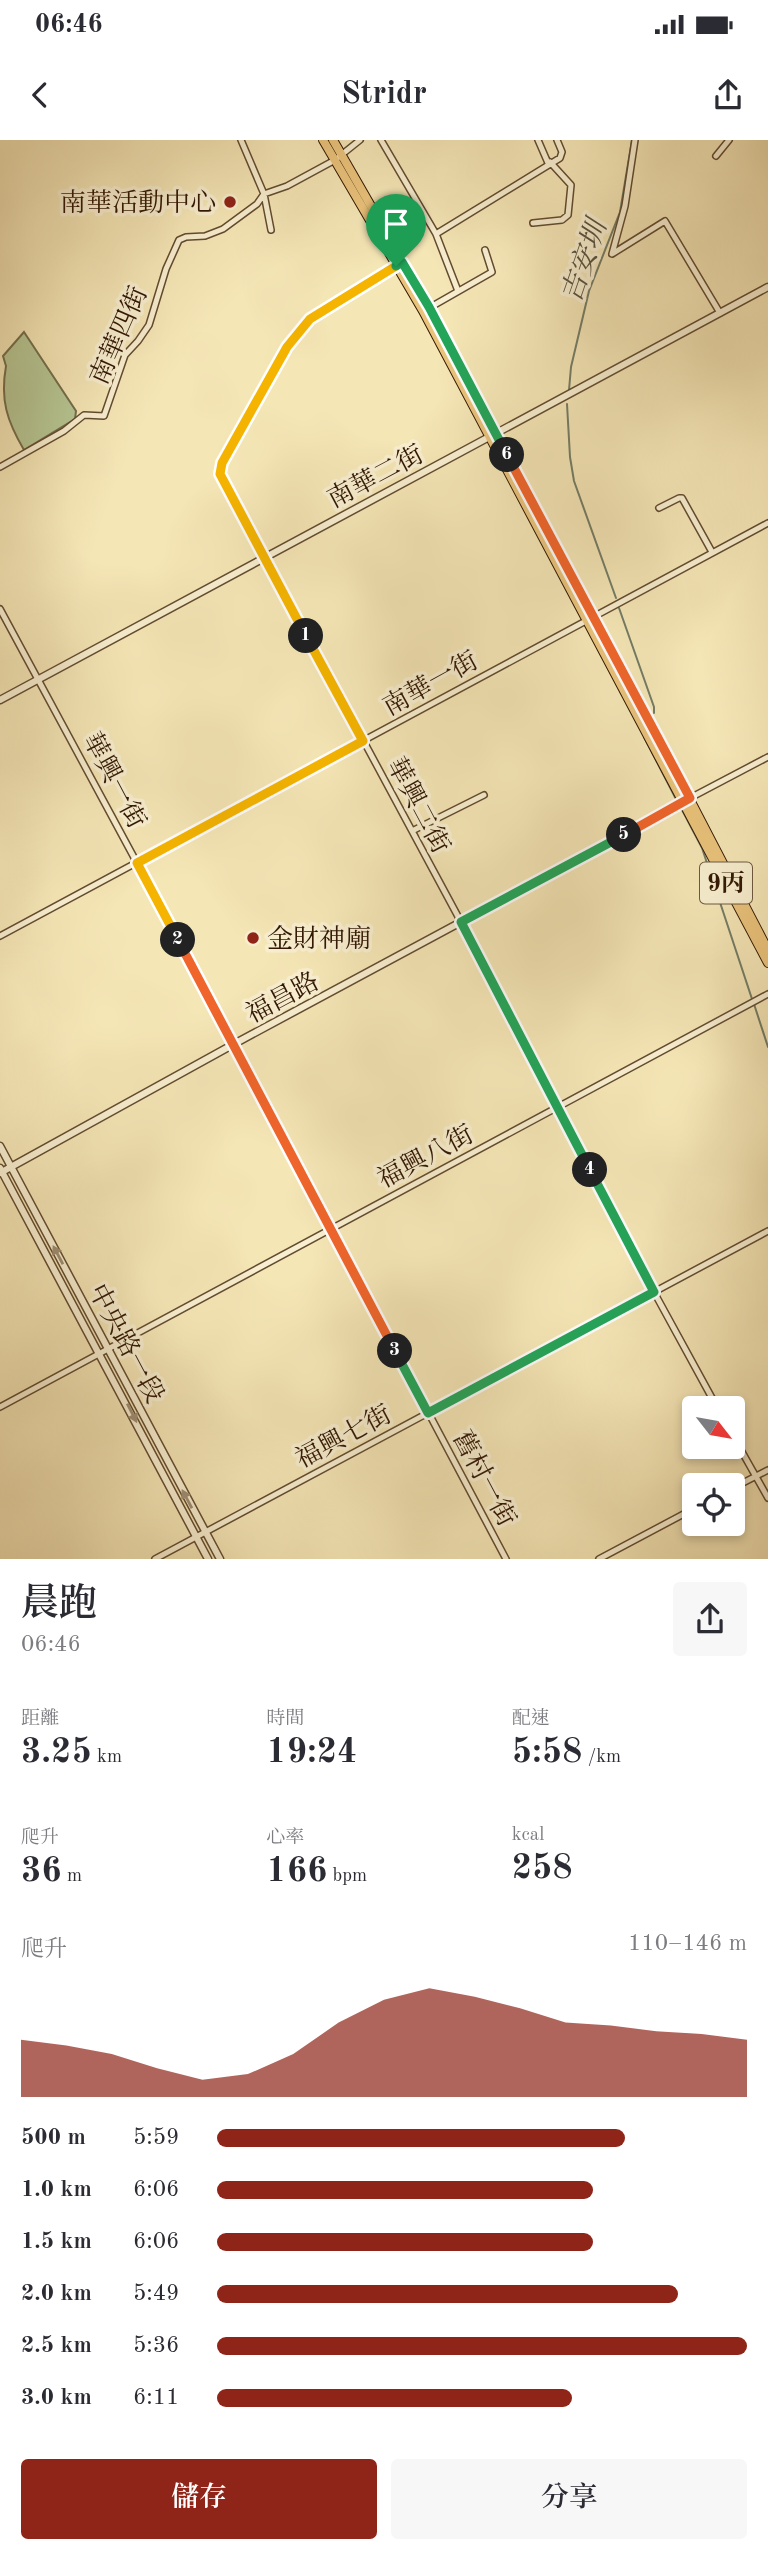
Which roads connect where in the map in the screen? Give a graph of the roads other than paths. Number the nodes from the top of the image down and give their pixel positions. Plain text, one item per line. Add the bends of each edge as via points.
1 (240, 140) edge
2 (323, 140) edge
3 (333, 140) edge
4 (359, 140) edge
5 (381, 140) edge
6 (538, 140) edge
7 (557, 140) edge
8 (635, 140) edge
9 (729, 140) edge
10 (716, 156) dead end
11 (338, 158) junction
12 (549, 163) junction
13 (264, 194) junction
14 (534, 223) dead end
15 (271, 230) dead end
16 (436, 234) junction
17 (485, 250) dead end
18 (399, 264) junction
19 (768, 287) edge
20 (458, 291) junction
21 (426, 309) junction
22 (720, 313) junction
23 (493, 436) junction
24 (0, 467) edge
25 (659, 508) dead end
26 (768, 523) edge
27 (712, 552) junction
28 (264, 557) junction
29 (0, 610) edge
30 (594, 615) junction
31 (586, 620) junction
32 (37, 680) junction
33 (0, 700) edge
34 (363, 741) junction
35 (768, 757) edge
36 (484, 794) dead end
37 (686, 801) junction
38 (412, 831) junction
39 (137, 863) junction
40 (461, 922) junction
41 (0, 936) edge
42 (768, 950) edge
43 (768, 963) edge
44 (768, 994) edge
45 (234, 1044) junction
46 (558, 1107) junction
47 (0, 1146) edge
48 (12, 1167) junction
49 (1, 1171) edge
50 (330, 1229) junction
51 (768, 1231) edge
52 (654, 1292) junction
53 (108, 1350) junction
54 (100, 1353) junction
55 (711, 1396) edge
56 (0, 1407) edge
57 (428, 1413) junction
58 (746, 1460) edge
59 (768, 1469) edge
60 (755, 1476) junction
61 (745, 1481) edge
62 (768, 1498) edge
63 (682, 1515) edge
64 (205, 1532) junction
65 (196, 1537) junction
66 (155, 1559) edge
67 (208, 1559) edge
68 (220, 1559) edge
69 (506, 1559) edge
70 (599, 1559) edge

1 - 13 street
2 - 11 main road, 9丙
3 - 11 main road, 9丙
4 - 11 street, 南華四街
5 - 16 street
6 - 12 street
7 - 12 street via 562,155
8 - 22 street via 612,254 665,222
9 - 10 street
11 - 13 street, 南華四街
11 - 18 main road, 9丙
12 - 14 street via 571,185 568,215
12 - 16 street
13 - 15 street
13 - 24 street, 南華四街 via 223,229 179,240 149,325 125,355 104,416 84,415
16 - 20 street
17 - 20 street via 492,272
18 - 21 main road, 9丙
18 - 28 street, 華興二街 via 310,319 287,347 222,463 220,474
19 - 22 street, 南華二街
20 - 21 street
21 - 23 main road, 9丙
22 - 23 street, 南華二街
23 - 28 street, 南華二街
23 - 30 main road, 9丙
23 - 31 main road, 9丙
25 - 27 street via 682,498
26 - 27 street, 南華一街
27 - 30 street, 南華一街
28 - 32 street, 南華二街
28 - 34 street, 華興二街
29 - 32 street, 華興一街
30 - 31 street, 南華一街
30 - 37 main road, 9丙
31 - 34 street, 南華一街
31 - 37 main road, 9丙
32 - 33 street, 南華二街
32 - 39 street, 華興一街
34 - 38 street, 華興二街
34 - 39 street, 南華一街
35 - 37 street, 福昌路
36 - 38 street
37 - 40 street, 福昌路
37 - 42 main road, 9丙
37 - 43 main road, 9丙
38 - 40 street, 華興二街
39 - 41 street, 南華一街
39 - 45 street, 華興一街
40 - 45 street, 福昌路
40 - 46 street, 華興二街
44 - 46 street, 福興八街
45 - 48 street, 福昌路
45 - 50 street, 舊村一街
46 - 50 street, 福興八街
46 - 52 street, 華興二街
47 - 48 street, 中央路一段
48 - 49 street, 福昌路
53 -> 48 street, 中央路一段
49 - 54 street, 中央路一段
50 - 53 street, 福興八街
50 - 57 street, 舊村一街
51 - 52 street, 福興七街
52 - 55 street, 華興二街
52 - 57 street, 福興七街
53 - 54 street, 福興八街
64 -> 53 street, 中央路一段
54 - 56 street, 福興八街
54 -> 65 street, 中央路一段
57 - 64 street, 福興七街
57 - 69 street, 舊村一街
58 - 60 street
59 - 60 street
60 - 61 street
60 - 62 street
63 - 70 street
64 - 65 street, 福興七街
64 - 68 street, 中央路一段
65 - 66 street, 福興七街
65 - 67 street, 中央路一段

